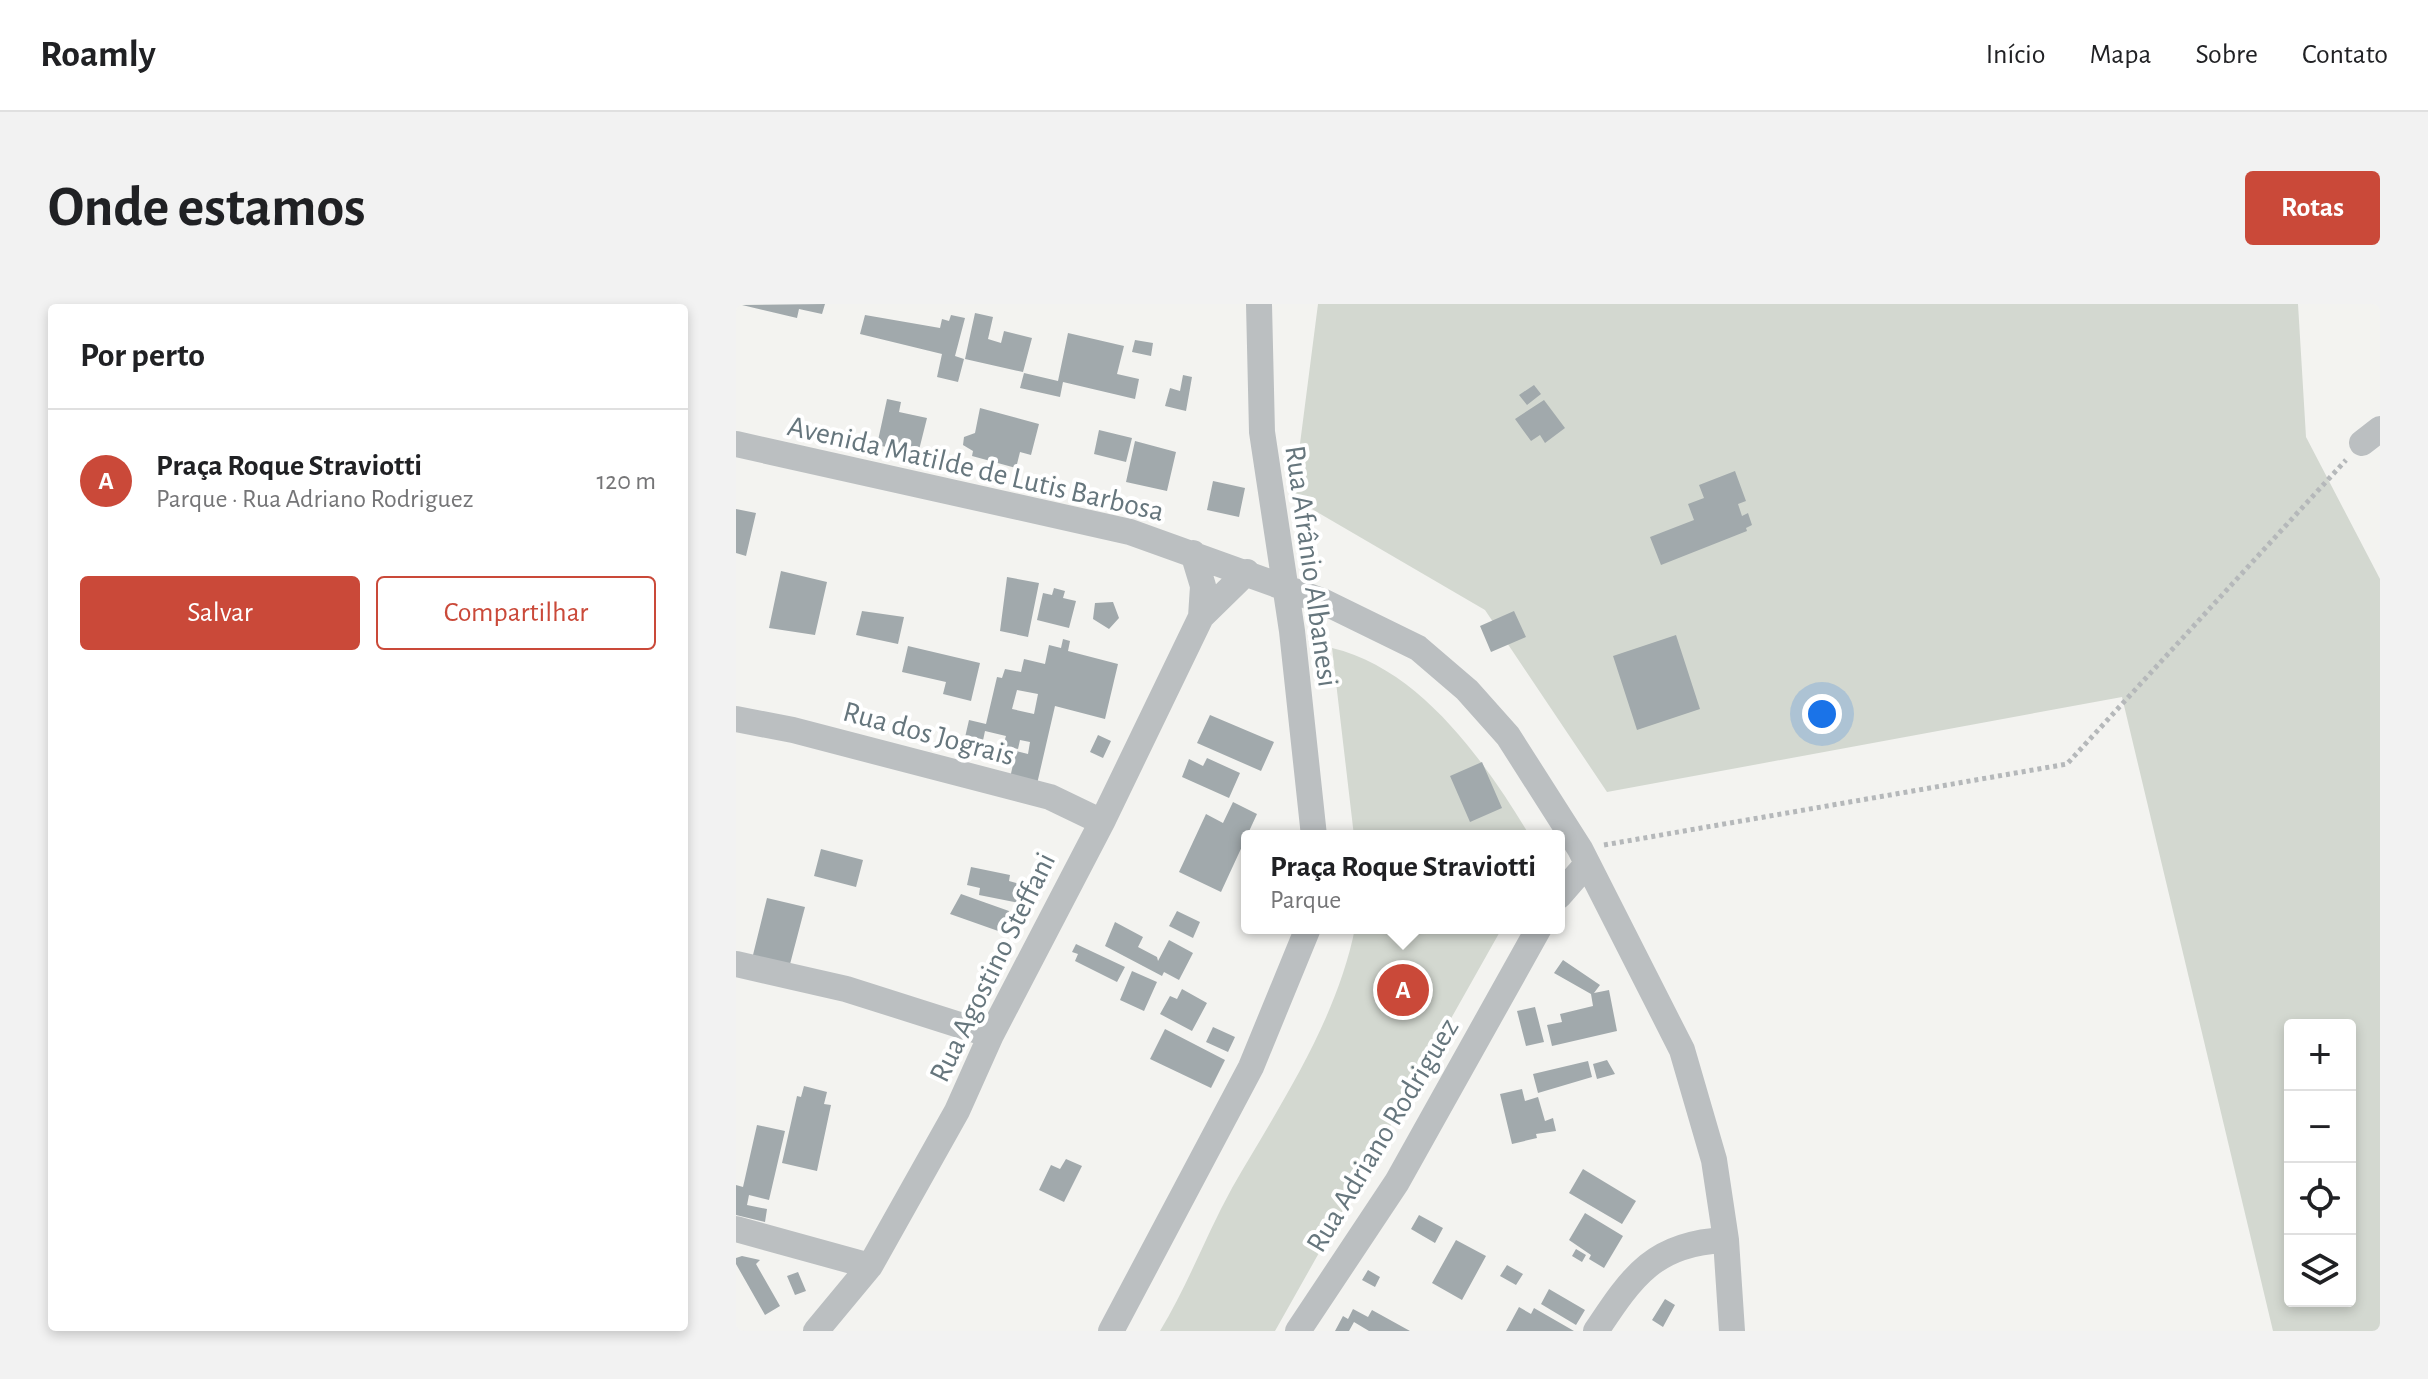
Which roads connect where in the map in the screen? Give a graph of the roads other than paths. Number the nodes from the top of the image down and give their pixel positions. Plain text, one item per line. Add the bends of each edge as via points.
1 (1259, 304) edge
2 (736, 444) edge
3 (1193, 553) junction
4 (1247, 572) junction
5 (1286, 585) junction
6 (1201, 617) junction
7 (736, 719) edge
8 (1102, 822) junction
9 (1313, 830) edge
10 (1583, 857) junction
11 (1565, 886) edge
12 (1306, 934) edge
13 (1536, 934) edge
14 (736, 964) edge
15 (991, 1035) junction
16 (736, 1229) edge
17 (1726, 1240) junction
18 (870, 1266) junction
19 (816, 1331) edge
20 (1111, 1331) edge
21 (1298, 1331) edge
22 (1596, 1331) edge
23 (1732, 1331) edge

1 - 5 street, Rua Afrânio Albanesi via 1262,432
2 - 3 street, Avenida Matilde de Lutis Barbosa via 1077,519
3 - 4 street, Avenida Matilde de Lutis Barbosa
3 - 6 street, Rua Agostino Steffani via 1203,586
4 - 5 street, Avenida Matilde de Lutis Barbosa
4 - 6 street, Rua Agostino Steffani
5 - 9 street, Rua Afrânio Albanesi
5 - 10 street, Avenida Matilde de Lutis Barbosa via 1418,648 1467,690 1508,736
6 - 8 street, Rua Agostino Steffani
7 - 8 street, Rua dos Jograis via 1050,797
8 - 15 street, Rua Agostino Steffani
10 - 11 street
10 - 17 street, Avenida Matilde de Lutis Barbosa via 1682,1050 1711,1146
12 - 20 street via 1251,1067
13 - 21 street, Rua Adriano Rodriguez via 1397,1182
14 - 15 street via 846,989
15 - 18 street, Rua Agostino Steffani via 957,1111
16 - 18 street
17 - 22 street via 1685,1243 1651,1261
17 - 23 street, Avenida Matilde de Lutis Barbosa
18 - 19 street, Rua Agostino Steffani

